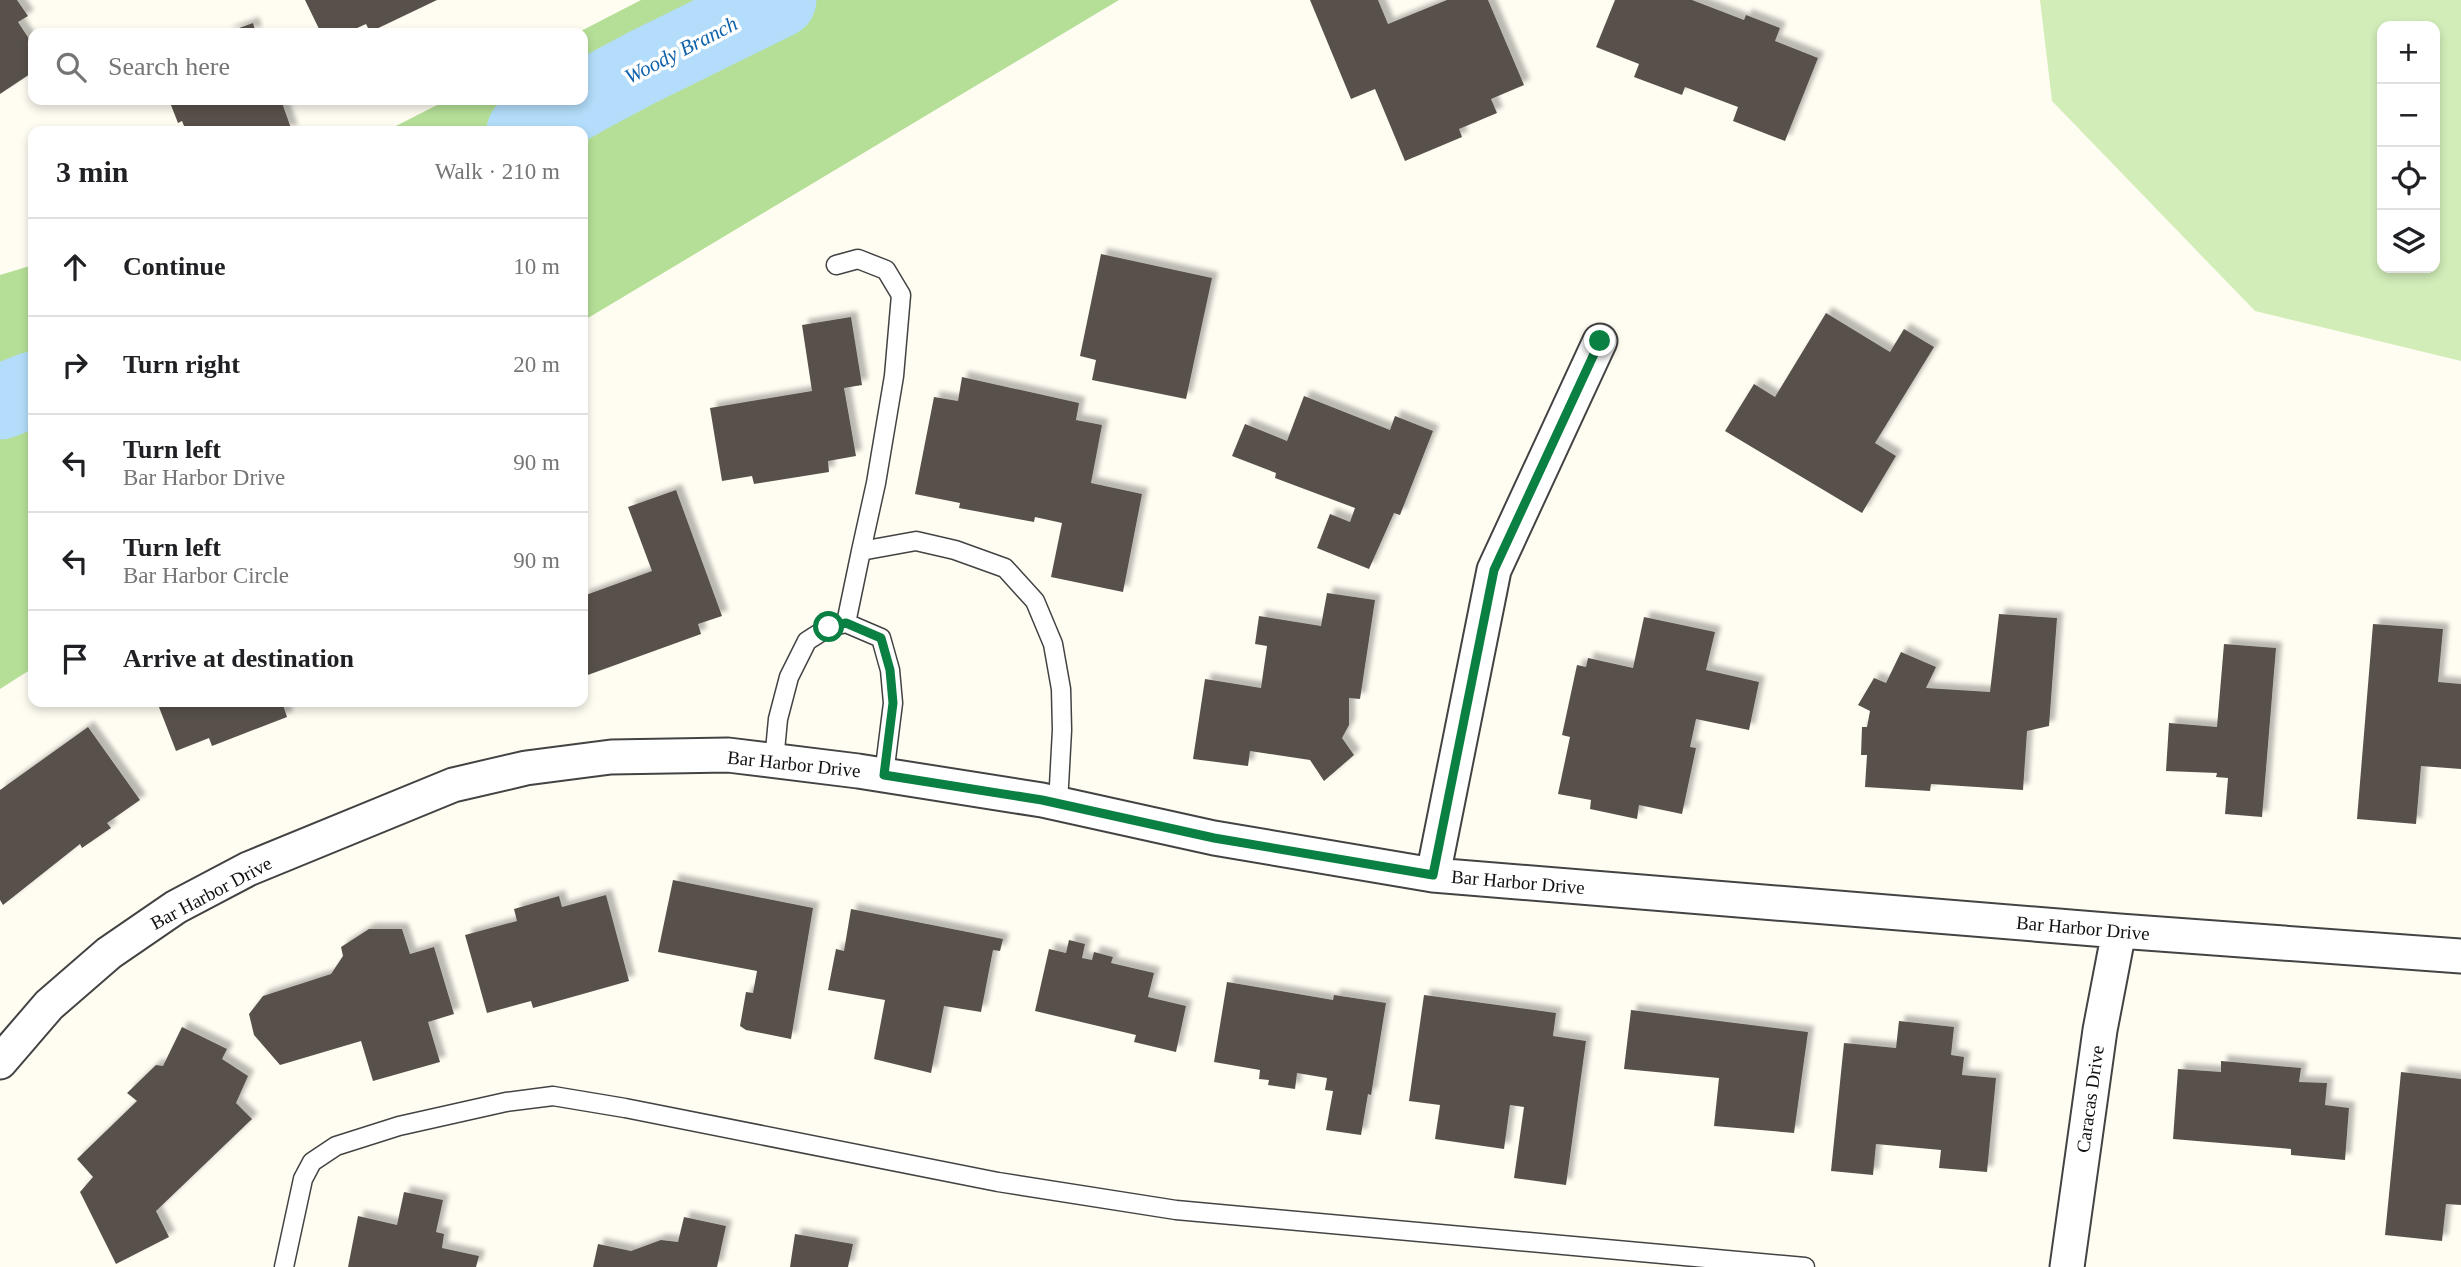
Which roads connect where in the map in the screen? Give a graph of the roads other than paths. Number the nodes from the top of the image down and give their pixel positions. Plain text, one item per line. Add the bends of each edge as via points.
1 (836, 265) dead end
2 (1600, 341) dead end
3 (861, 551) junction
4 (846, 623) junction
5 (774, 761) junction
6 (884, 775) junction
7 (1058, 804) junction
8 (1433, 875) junction
9 (2119, 931) junction
10 (2461, 956) edge
11 (0, 1062) edge
12 (284, 1267) edge
13 (1805, 1267) edge
14 (2067, 1267) edge

1 - 3 lane via 858,259 886,270 901,295 894,376
2 - 8 street via 1494,570
3 - 4 lane
3 - 7 lane via 916,541 955,550 1004,568 1035,601 1053,644 1061,690
4 - 5 lane via 807,641 789,677
4 - 6 lane via 881,638 890,670 893,703
5 - 6 street, Bar Harbor Drive
5 - 11 street, Bar Harbor Drive via 728,755 611,757 526,768 453,785 248,869 176,907 109,953 49,1005
6 - 7 street, Bar Harbor Drive
7 - 8 street, Bar Harbor Drive via 1214,838
8 - 9 street, Bar Harbor Drive
9 - 10 street, Bar Harbor Drive
9 - 14 street, Caracas Drive via 2100,1030
12 - 13 lane via 303,1179 312,1162 336,1146 400,1126 553,1096 998,1182 1176,1210

